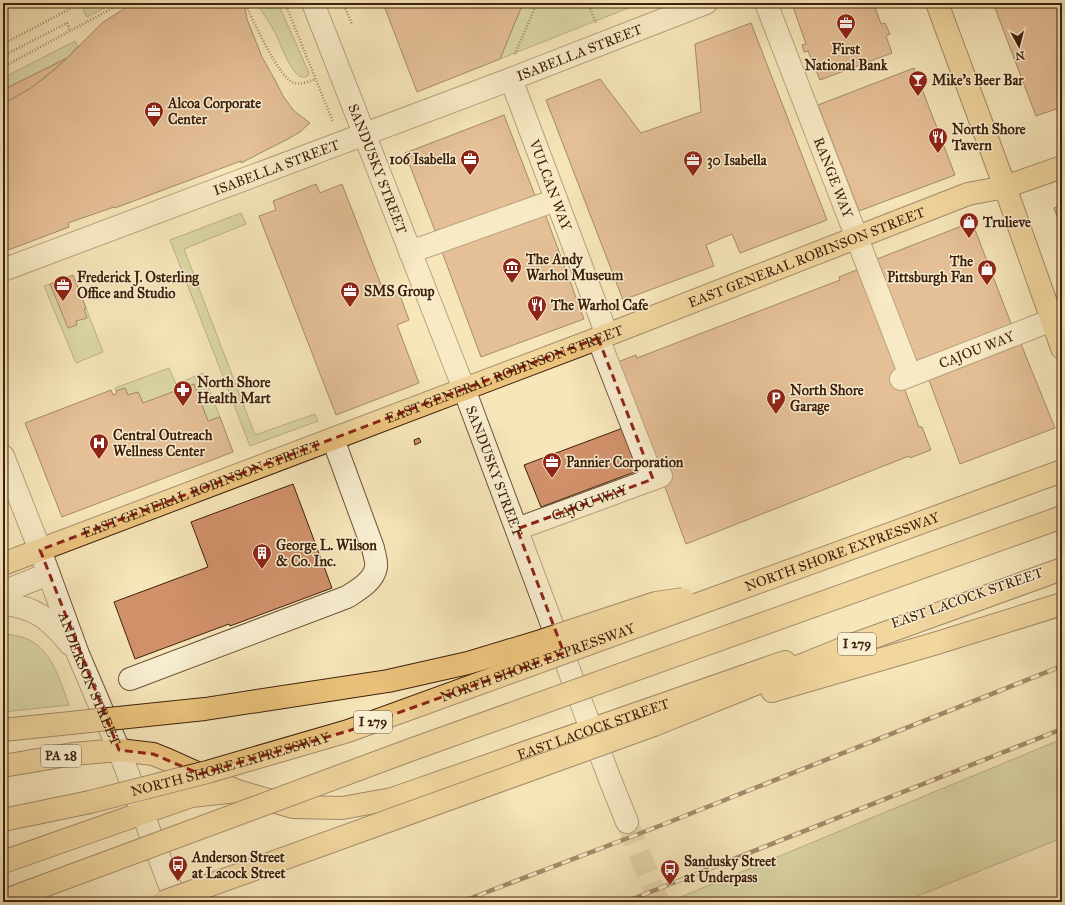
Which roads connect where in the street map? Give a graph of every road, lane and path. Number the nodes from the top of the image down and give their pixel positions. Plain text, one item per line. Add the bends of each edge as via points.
1 (81, 3) edge
2 (122, 3) edge
3 (245, 3) edge
4 (285, 3) edge
5 (313, 3) edge
6 (343, 3) edge
7 (537, 3) edge
8 (588, 3) edge
9 (706, 3) edge
10 (766, 3) edge
11 (937, 3) edge
12 (352, 24) dead end
13 (598, 29) dead end
14 (70, 31) junction
15 (3, 44) edge
16 (3, 56) edge
17 (513, 58) dead end
18 (3, 67) edge
19 (316, 79) junction
20 (511, 79) junction
21 (333, 123) dead end
22 (365, 134) junction
23 (1062, 167) edge
24 (1005, 187) junction
25 (556, 200) junction
26 (856, 238) junction
27 (410, 252) junction
28 (3, 270) edge
29 (1052, 320) junction
30 (602, 337) junction
31 (1062, 348) edge
32 (906, 377) joint
33 (464, 389) junction
34 (333, 439) junction
35 (3, 456) edge
36 (1062, 471) edge
37 (657, 477) joint
38 (1062, 517) edge
39 (517, 529) junction
40 (40, 550) junction
41 (3, 564) edge
42 (1062, 565) edge
43 (1062, 569) edge
44 (48, 574) junction
45 (734, 591) junction
46 (3, 592) edge
47 (3, 604) edge
48 (1062, 604) edge
49 (78, 654) junction
50 (130, 680) dead end
51 (654, 725) junction
52 (592, 729) junction
53 (3, 730) edge
54 (119, 750) junction
55 (3, 766) edge
56 (237, 791) junction
57 (142, 814) junction
58 (3, 820) edge
59 (627, 822) tunnel mouth
60 (3, 862) edge
61 (3, 900) edge
62 (163, 902) edge
63 (176, 902) edge

1 - 15 path
2 - 14 path
3 - 19 path via 284,75 293,83
4 - 19 path
5 - 22 street, SANDUSKY STREET
6 - 12 path
7 - 17 path
8 - 13 path
9 - 20 street, ISABELLA STREET
10 - 26 street, RANGE WAY
11 - 24 main road
14 - 16 path via 67,23
14 - 18 path
19 - 21 path
20 - 22 street, ISABELLA STREET
20 - 25 street, VULCAN WAY
22 - 27 street, SANDUSKY STREET
22 - 28 street, ISABELLA STREET
23 - 24 main road, EAST GENERAL ROBINSON STREET
24 - 26 main road, EAST GENERAL ROBINSON STREET via 968,194
24 - 29 main road
25 - 27 street
25 - 30 street, VULCAN WAY
26 - 30 main road, EAST GENERAL ROBINSON STREET
26 - 32 street, RANGE WAY
27 - 33 street, SANDUSKY STREET
29 - 31 main road
29 - 32 street, CAJOU WAY
30 - 33 main road, EAST GENERAL ROBINSON STREET
30 - 37 street, VULCAN WAY
33 - 34 main road, EAST GENERAL ROBINSON STREET
33 - 39 street, SANDUSKY STREET
34 - 40 main road, EAST GENERAL ROBINSON STREET
34 - 50 street via 373,548 375,574 347,597
35 - 40 street, ANDERSON STREET
36 - 45 main road, NORTH SHORE EXPRESSWAY / I 279
37 - 39 street, CAJOU WAY
38 - 61 main road, bridge via 413,749
39 - 52 street, SANDUSKY STREET
40 - 41 main road, EAST GENERAL ROBINSON STREET
40 - 44 street, ANDERSON STREET
42 - 52 main road, EAST LACOCK STREET
43 - 51 main road, I 279 via 849,646
44 - 46 street
44 - 49 street, ANDERSON STREET
45 - 53 main road, bridge via 656,603 468,663 388,681 205,709
45 - 58 main road, NORTH SHORE EXPRESSWAY / I 279, bridge via 348,731 208,772 90,802
47 - 49 street via 26,608 43,616 56,627
48 - 51 main road
49 - 54 street, ANDERSON STREET
51 - 62 main road, I 279, bridge
52 - 56 main road, EAST LACOCK STREET via 392,799 342,808 293,807
52 - 59 street, SANDUSKY STREET
54 - 55 main road, PA 28 via 73,754
54 - 56 main road, EAST LACOCK STREET via 153,754
54 - 57 street, ANDERSON STREET
56 - 57 main road via 191,796
57 - 60 main road
57 - 63 street, ANDERSON STREET

